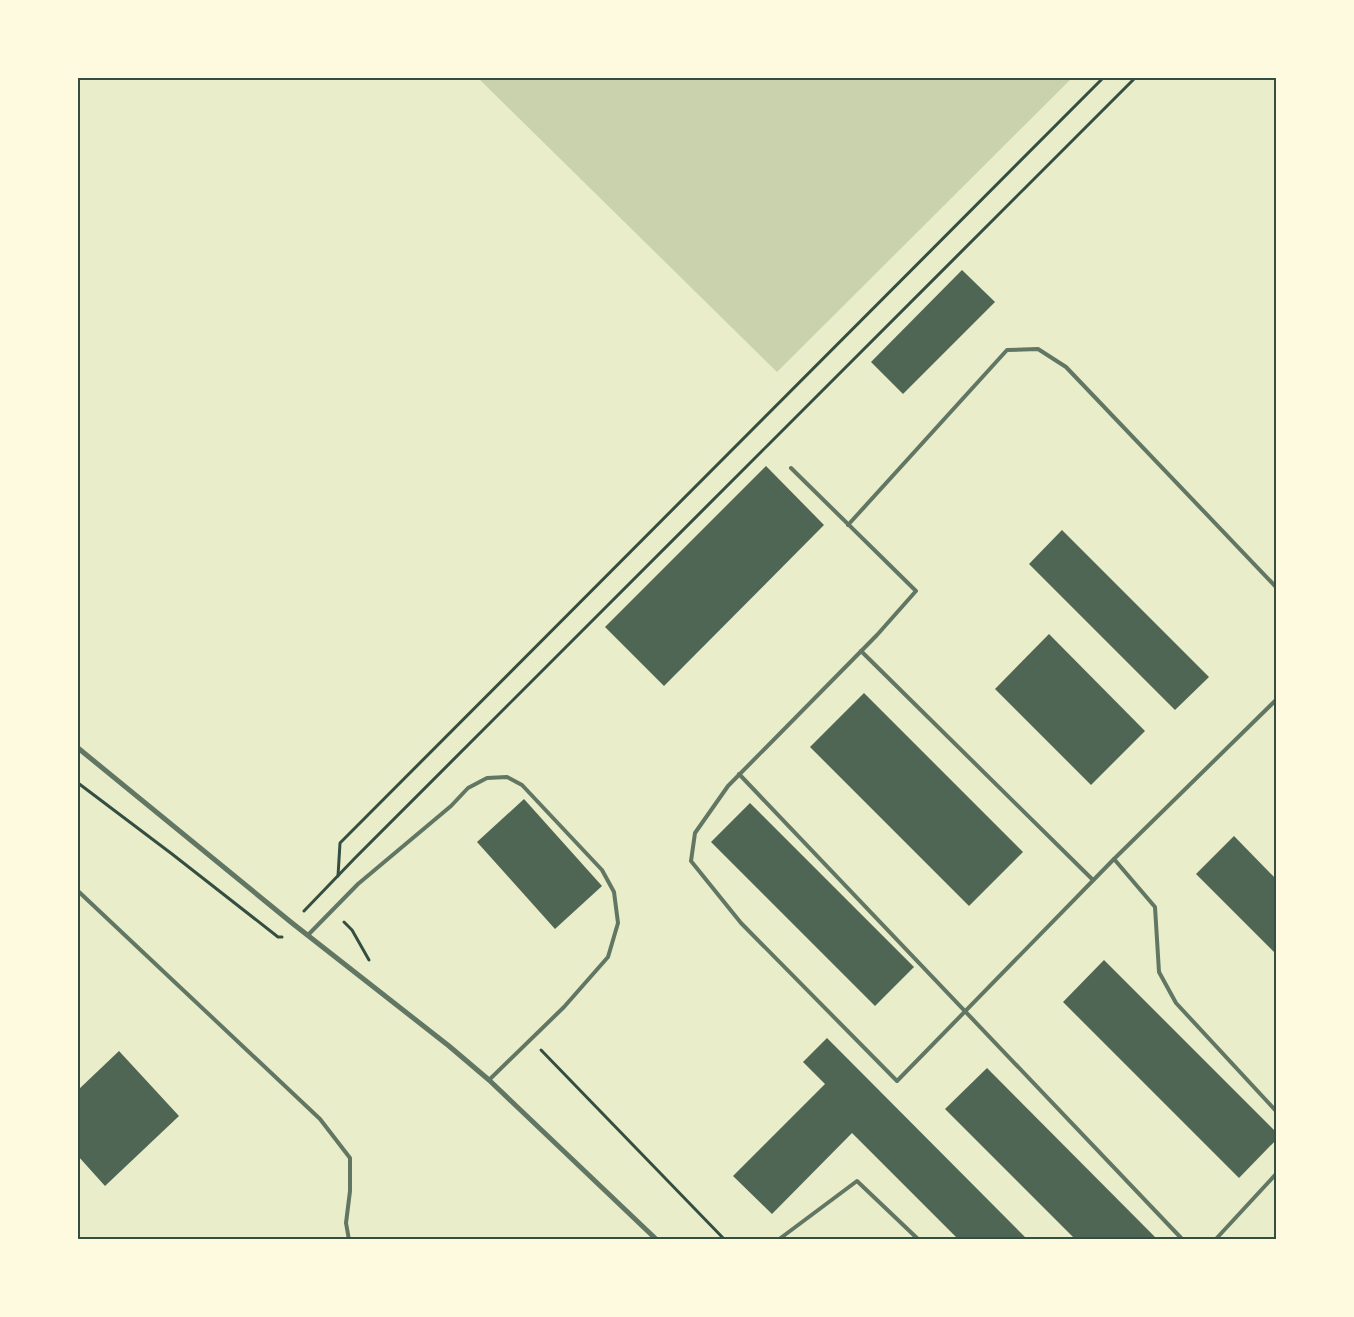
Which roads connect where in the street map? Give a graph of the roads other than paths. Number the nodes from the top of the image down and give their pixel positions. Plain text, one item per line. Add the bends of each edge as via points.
1 (791, 468) dead end
2 (848, 525) junction
3 (1276, 587) edge
4 (861, 651) junction
5 (1276, 700) edge
6 (78, 748) edge
7 (739, 774) junction
8 (1114, 859) junction
9 (1093, 880) junction
10 (78, 892) edge
11 (308, 935) junction
12 (965, 1011) junction
13 (489, 1080) junction
14 (1276, 1111) edge
15 (1276, 1174) edge
16 (349, 1240) edge
17 (657, 1240) edge
18 (778, 1240) edge
19 (919, 1240) edge
20 (1182, 1240) edge
21 (1215, 1240) edge

1 - 2 lane
2 - 3 lane via 1008,350 1038,349 1066,367
2 - 4 lane via 916,592
4 - 7 lane
4 - 9 lane
5 - 8 lane
6 - 11 street
7 - 12 lane
7 - 12 lane via 695,833 691,861 741,923 897,1081
8 - 9 lane
8 - 14 lane via 1155,907 1159,972 1176,1003
9 - 12 lane
10 - 16 lane via 320,1120 350,1158 346,1224
11 - 13 street
11 - 13 lane via 358,884 468,788 487,778 507,777 522,785 602,870 614,892 618,923 608,957 564,1007
12 - 20 lane
13 - 17 street
15 - 21 lane
18 - 19 lane via 857,1181

